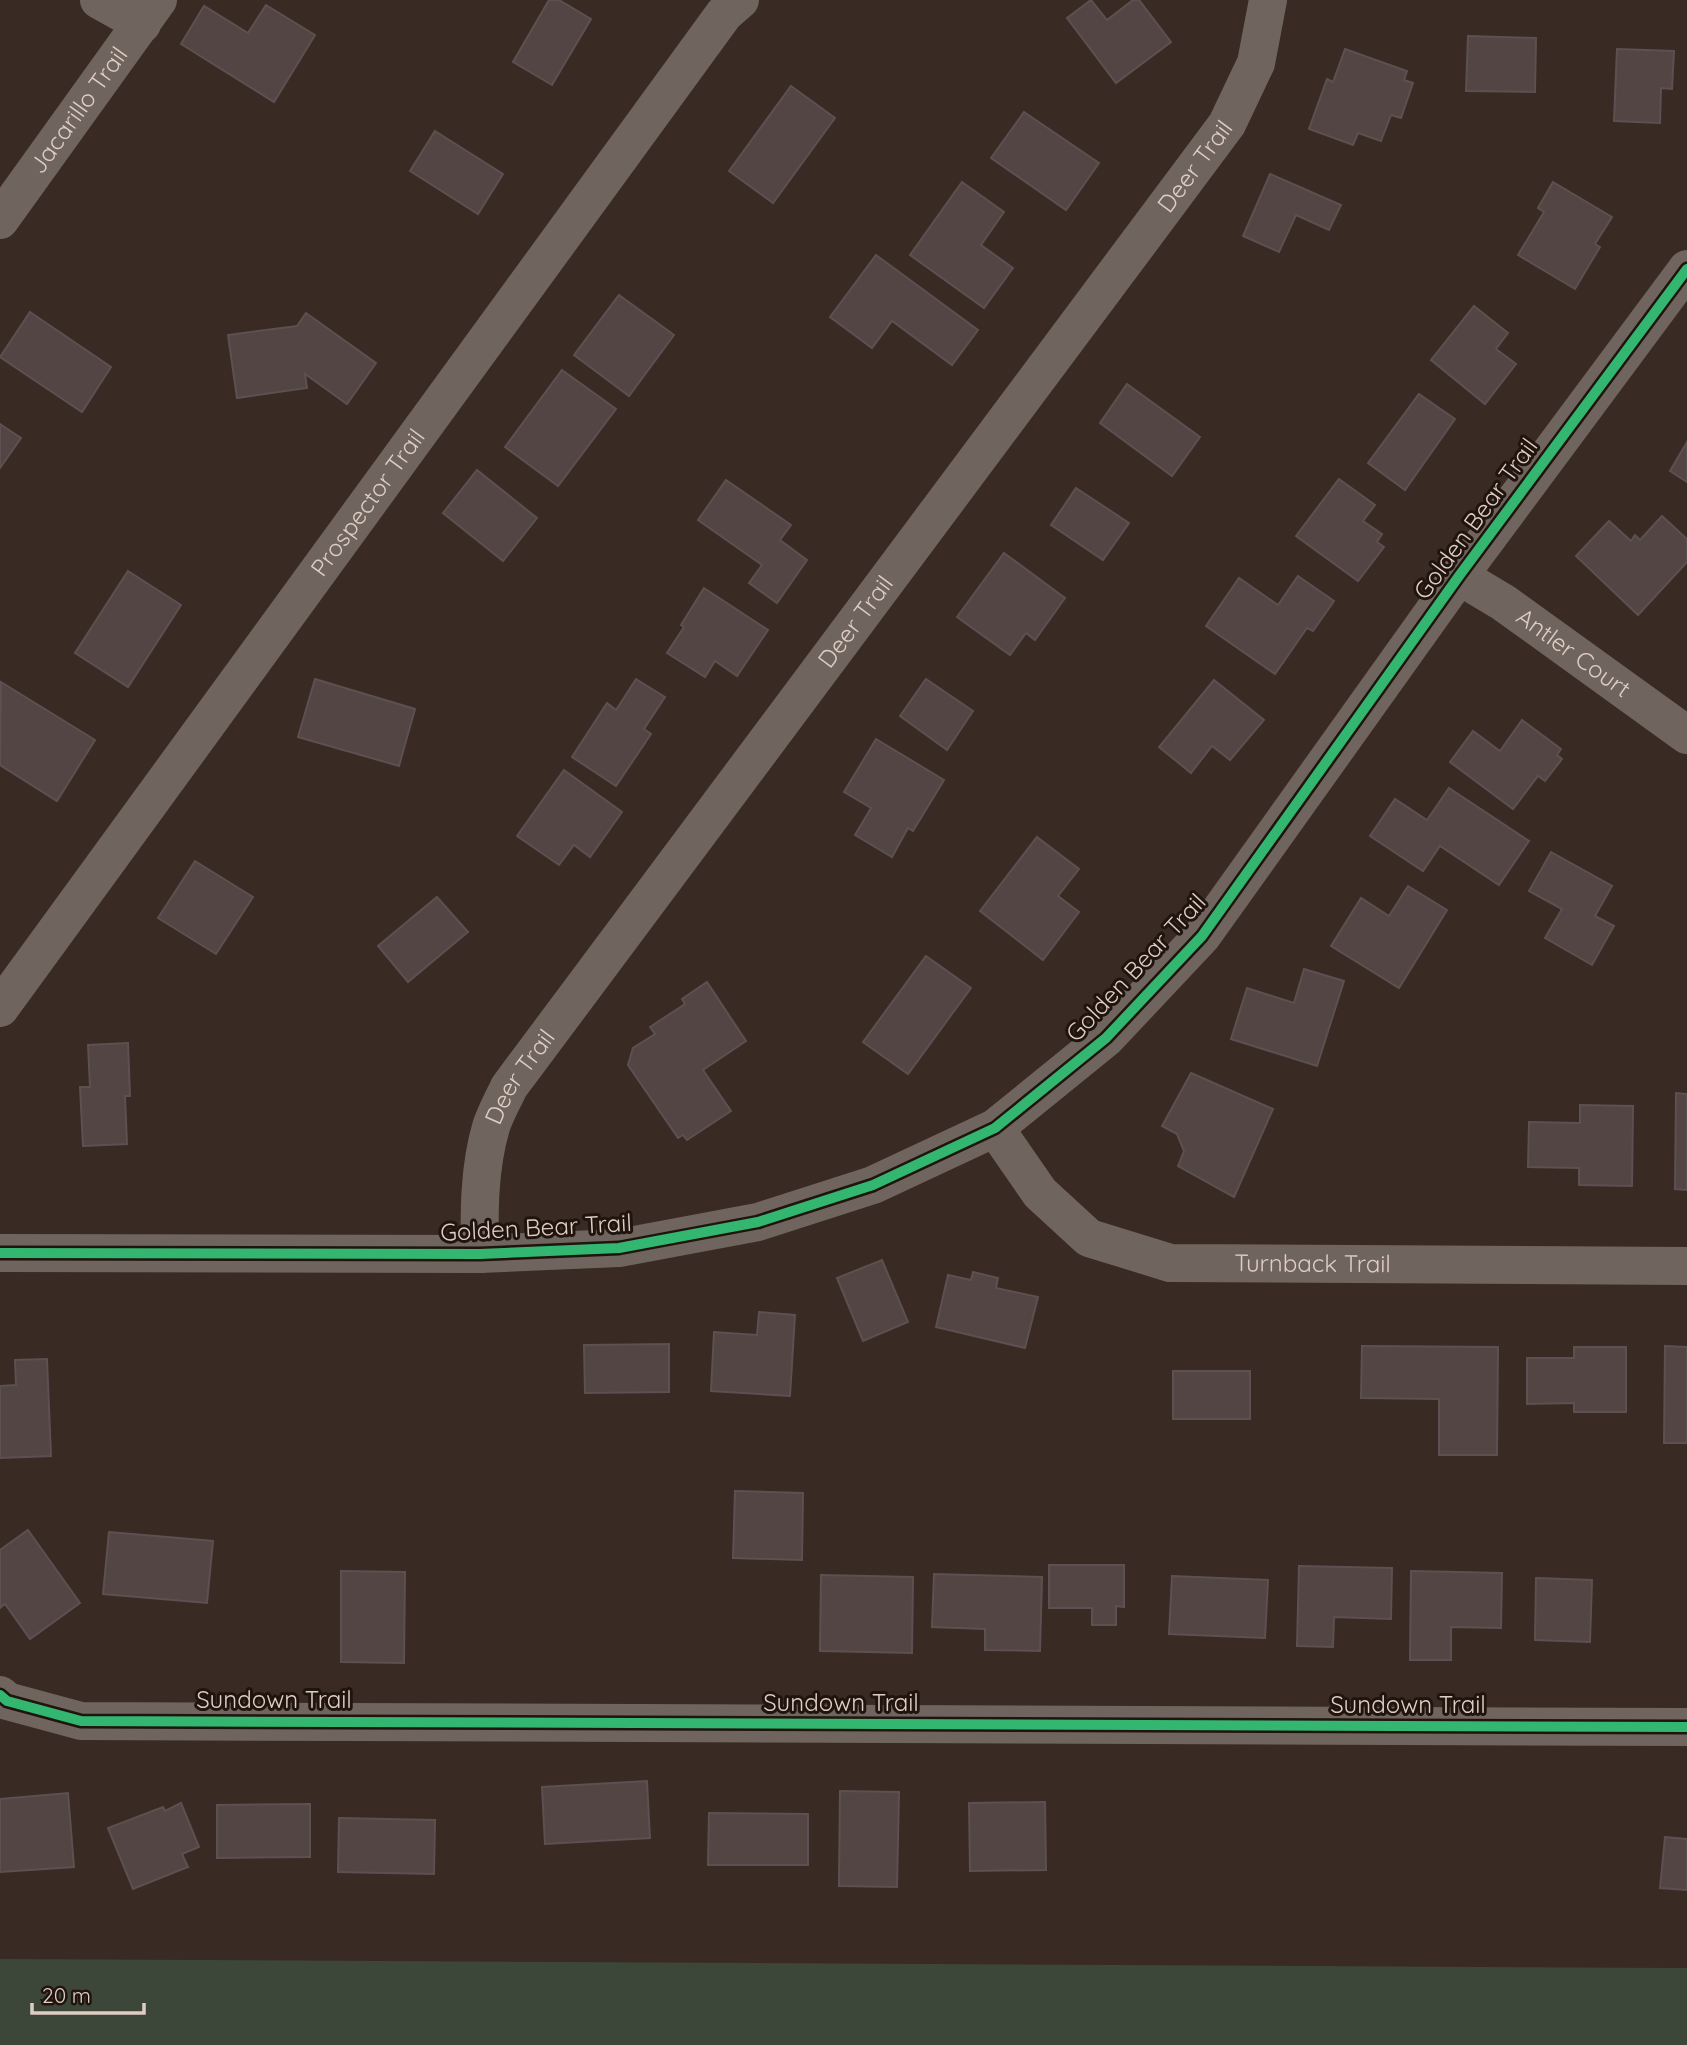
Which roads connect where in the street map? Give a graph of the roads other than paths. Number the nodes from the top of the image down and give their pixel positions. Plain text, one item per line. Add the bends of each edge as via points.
1 (99, 0) edge
2 (740, 0) edge
3 (1268, 0) edge
4 (150, 12) edge
5 (0, 220) edge
6 (1687, 269) edge
7 (1675, 313) edge
8 (1459, 576) junction
9 (1687, 734) edge
10 (0, 1008) edge
11 (995, 1128) junction
12 (0, 1253) edge
13 (480, 1254) junction
14 (1687, 1266) edge
15 (0, 1695) edge
16 (1687, 1727) edge

1 - 4 street
2 - 10 street, Prospector Trail via 724,14
3 - 13 street, Deer Trail via 1256,63 1227,124 509,1087 488,1139
4 - 5 street, Jacarillo Trail
6 - 7 street, Golden Bear Trail
7 - 8 street, Golden Bear Trail
8 - 9 street, Antler Court
8 - 11 street, Golden Bear Trail via 1202,936 1106,1038
11 - 13 street, Golden Bear Trail via 873,1185 758,1222 619,1248
11 - 14 street, Turnback Trail via 1040,1193 1089,1238 1170,1263
12 - 13 street, Golden Bear Trail
15 - 16 street, Sundown Trail via 7,1701 80,1721

